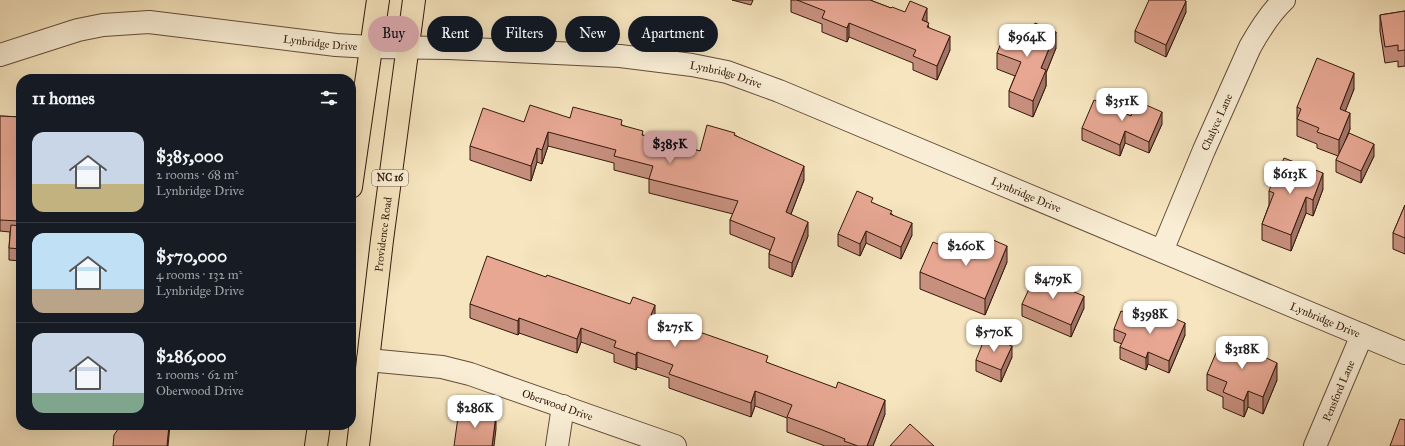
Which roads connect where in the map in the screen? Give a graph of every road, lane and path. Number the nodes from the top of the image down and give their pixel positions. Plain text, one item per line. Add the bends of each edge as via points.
1 (378, 0) edge
2 (414, 0) edge
3 (1284, 0) edge
4 (376, 16) edge
5 (412, 16) edge
6 (368, 47) edge
7 (419, 47) edge
8 (370, 52) edge
9 (407, 52) edge
10 (0, 55) edge
11 (356, 152) edge
12 (1162, 251) junction
13 (1362, 335) junction
14 (1405, 353) edge
15 (368, 360) junction
16 (563, 406) junction
17 (318, 430) edge
18 (316, 446) edge
19 (358, 446) edge
20 (557, 446) edge
21 (675, 446) edge
22 (1315, 446) edge

1 - 4 main road
2 - 5 main road, Providence Road / NC 16
3 - 12 street, Chalyce Lane via 1250,47
6 - 10 street, Lynbridge Drive via 149,22 103,25 78,30
7 - 12 street, Lynbridge Drive via 620,56 727,72 787,94
8 - 11 main road
9 - 15 main road, Providence Road / NC 16
12 - 13 street, Lynbridge Drive
13 - 14 street, Lynbridge Drive
13 - 22 street, Pensford Lane
15 - 16 street, Oberwood Drive via 442,367
15 - 19 main road, Providence Road / NC 16
16 - 20 street
16 - 21 street, Oberwood Drive
17 - 18 main road

